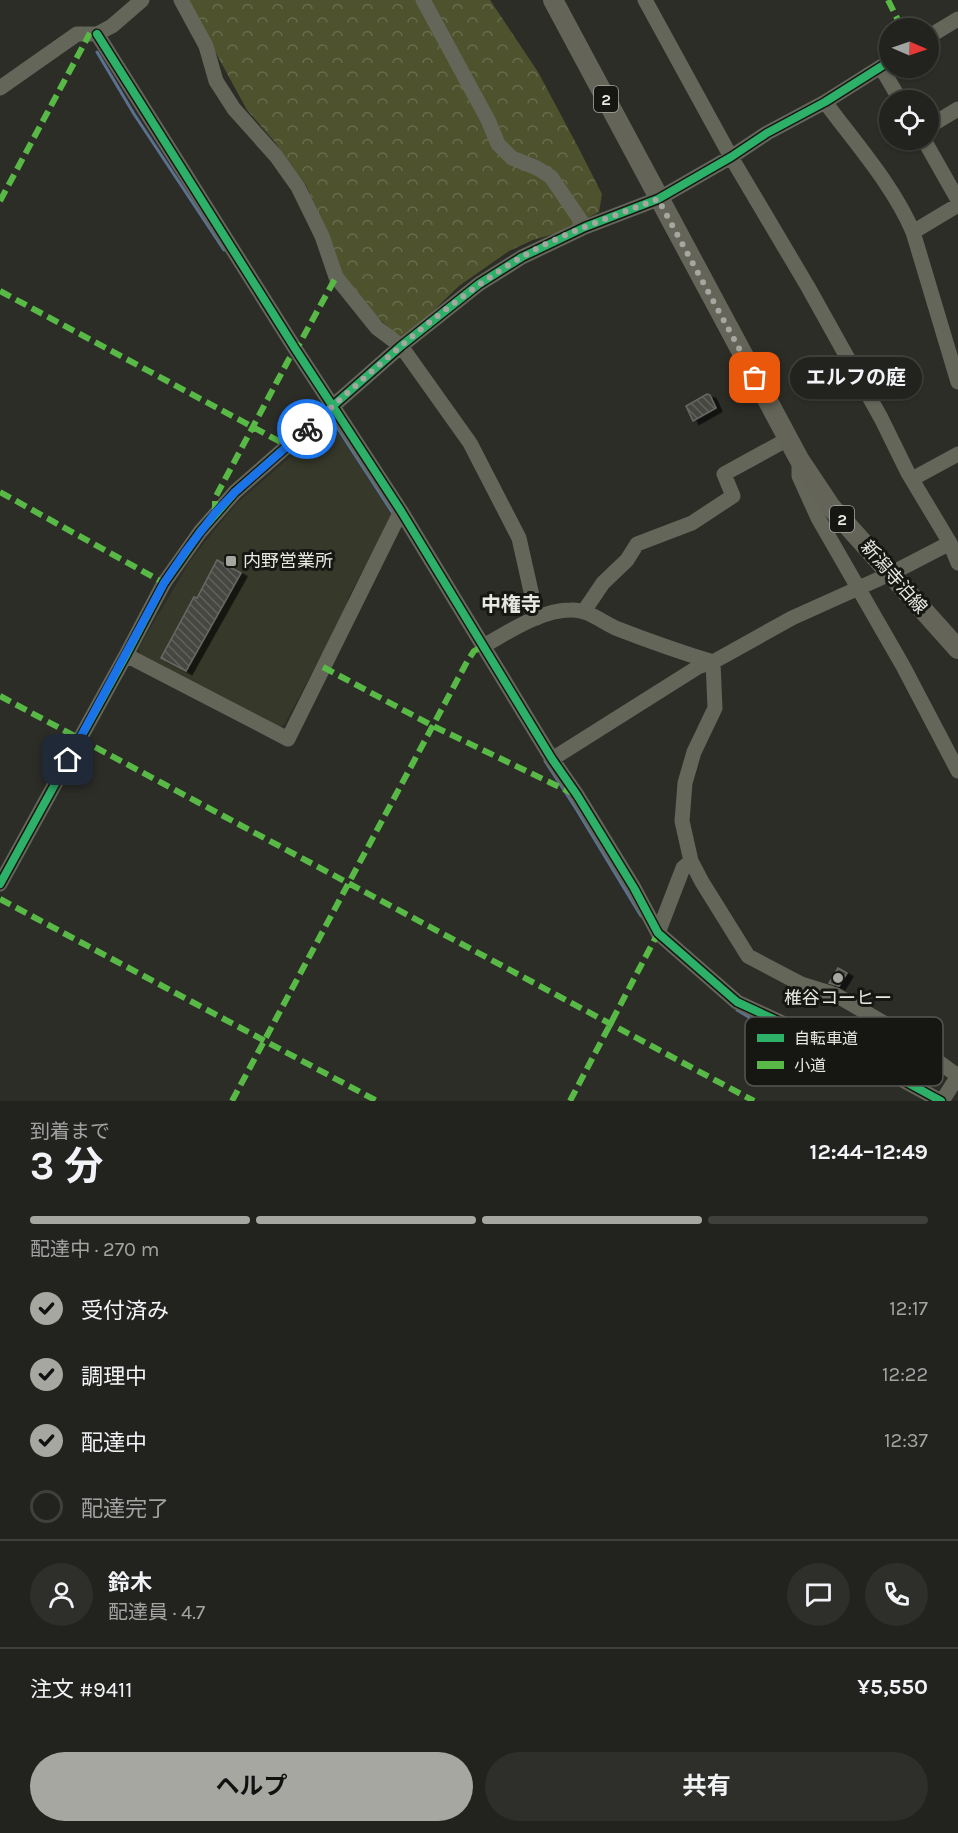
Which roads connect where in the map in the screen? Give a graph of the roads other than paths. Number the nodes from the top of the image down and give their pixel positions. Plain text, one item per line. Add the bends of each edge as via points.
1 (142, 0) edge
2 (181, 0) edge
3 (423, 0) edge
4 (553, 0) edge
5 (645, 0) edge
6 (958, 19) edge
7 (939, 30) edge
8 (98, 34) junction
9 (879, 68) edge
10 (0, 88) edge
11 (825, 102) junction
12 (958, 109) edge
13 (939, 120) edge
14 (930, 150) edge
15 (731, 157) junction
16 (658, 199) junction
17 (958, 200) edge
18 (958, 206) edge
19 (585, 227) junction
20 (913, 232) junction
21 (400, 346) junction
22 (958, 382) edge
23 (333, 406) junction
24 (788, 439) junction
25 (958, 454) edge
26 (799, 459) junction
27 (912, 479) junction
28 (401, 511) junction
29 (950, 543) junction
30 (958, 563) edge
31 (892, 573) junction
32 (858, 588) junction
33 (584, 611) junction
34 (537, 618) junction
35 (483, 646) junction
36 (958, 649) edge
37 (126, 656) junction
38 (712, 662) junction
39 (552, 759) junction
40 (958, 771) edge
41 (691, 861) junction
42 (0, 884) edge
43 (658, 933) junction
44 (769, 1017) edge
45 (874, 1017) edge
46 (943, 1065) edge
47 (958, 1076) edge
48 (914, 1086) edge
49 (941, 1101) edge

1 - 8 street
2 - 21 street via 206,46 216,81 298,187 322,236 336,277 377,328
3 - 19 street via 498,144 512,158 551,177
4 - 16 main road, 新潟寺泊線 / 2
5 - 15 street
6 - 7 street
8 - 10 street via 77,34
8 - 23 street
9 - 11 street
11 - 15 street
11 - 20 street via 896,198
12 - 13 street
14 - 17 street
15 - 16 street
15 - 27 street via 808,287
16 - 19 street
16 - 24 main road, 新潟寺泊線 / 2
18 - 20 street
19 - 21 street via 522,257
20 - 22 street
21 - 23 street
21 - 34 street via 470,443 519,538
23 - 28 street
23 - 37 street via 215,513 164,583
24 - 26 main road, 新潟寺泊線 / 2
24 - 33 street via 724,474 733,496 692,523 637,544
25 - 27 street
26 - 31 main road, 新潟寺泊線 / 2 via 831,507
26 - 32 street via 799,476 818,519
27 - 29 street
28 - 35 street
28 - 37 street via 288,739
29 - 30 street
29 - 31 street
31 - 32 street
31 - 36 main road, 新潟寺泊線 / 2
32 - 38 street via 792,618
32 - 40 street
33 - 34 street via 571,609
33 - 38 street via 614,627
34 - 35 street
35 - 39 street
37 - 42 street
38 - 39 street
38 - 41 street via 715,708 694,752 685,783 682,821
39 - 43 street
41 - 43 street via 683,868
41 - 45 street via 748,956 801,984 836,995
43 - 44 street via 737,1002
46 - 47 street
47 - 49 street
48 - 49 street

